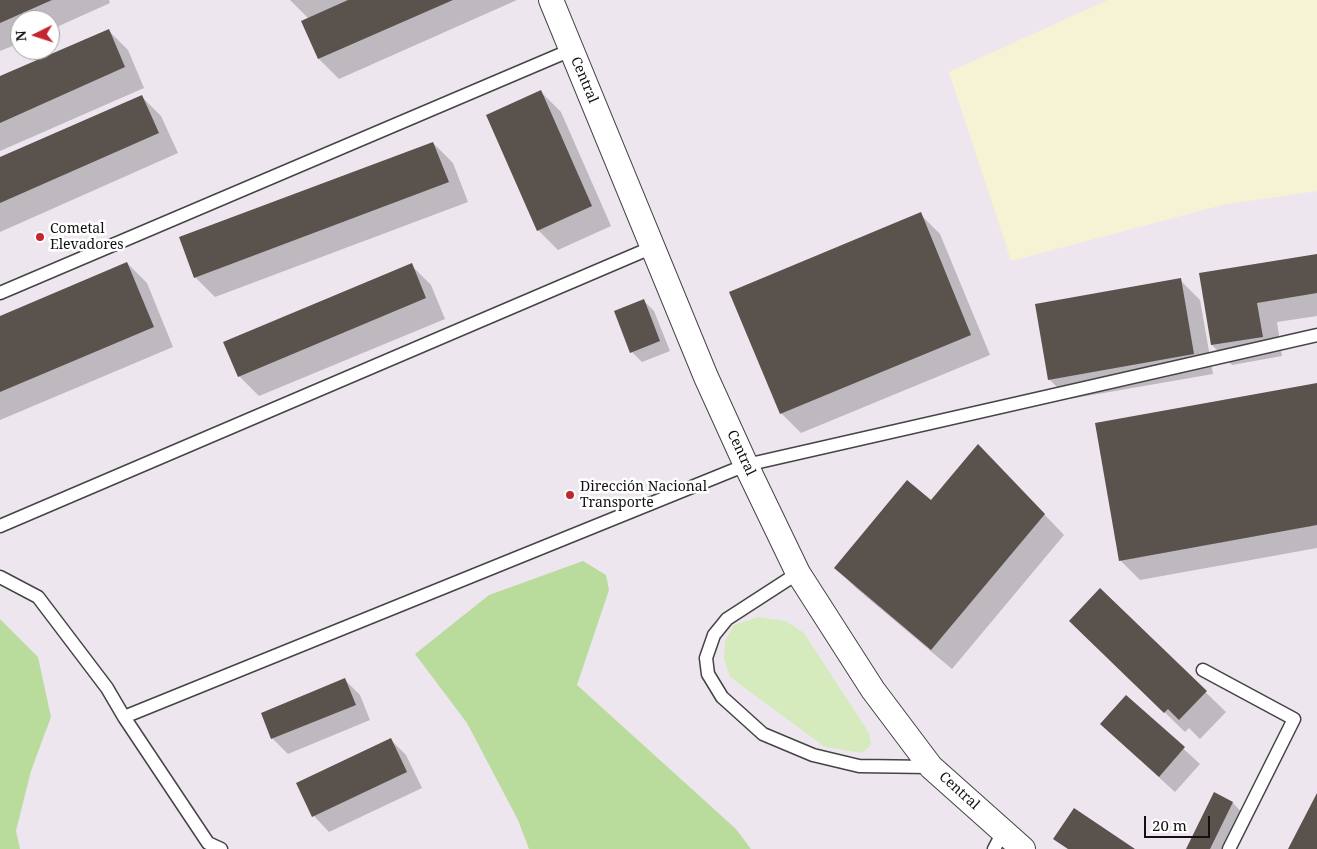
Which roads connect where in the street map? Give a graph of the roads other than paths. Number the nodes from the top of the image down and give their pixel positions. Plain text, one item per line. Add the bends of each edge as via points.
1 (551, 0) edge
2 (571, 50) junction
3 (653, 248) junction
4 (0, 293) edge
5 (1317, 336) edge
6 (746, 465) junction
7 (0, 526) edge
8 (798, 573) junction
9 (0, 577) edge
10 (1203, 670) dead end
11 (124, 717) junction
12 (931, 767) junction
13 (999, 841) edge
14 (221, 849) edge
15 (1023, 849) edge
16 (1229, 849) edge

1 - 2 street, Central
2 - 3 street, Central
2 - 4 lane
3 - 6 street, Central
3 - 7 lane
5 - 6 lane
6 - 8 street, Central
6 - 11 lane
8 - 12 street, Central via 873,690
8 - 12 lane via 728,618 714,635 706,658 708,674 722,698 763,734 812,755 859,766
9 - 11 lane via 38,597 107,688
10 - 16 lane via 1294,719
11 - 14 lane via 208,843
12 - 13 street, Central
13 - 15 street, Central

